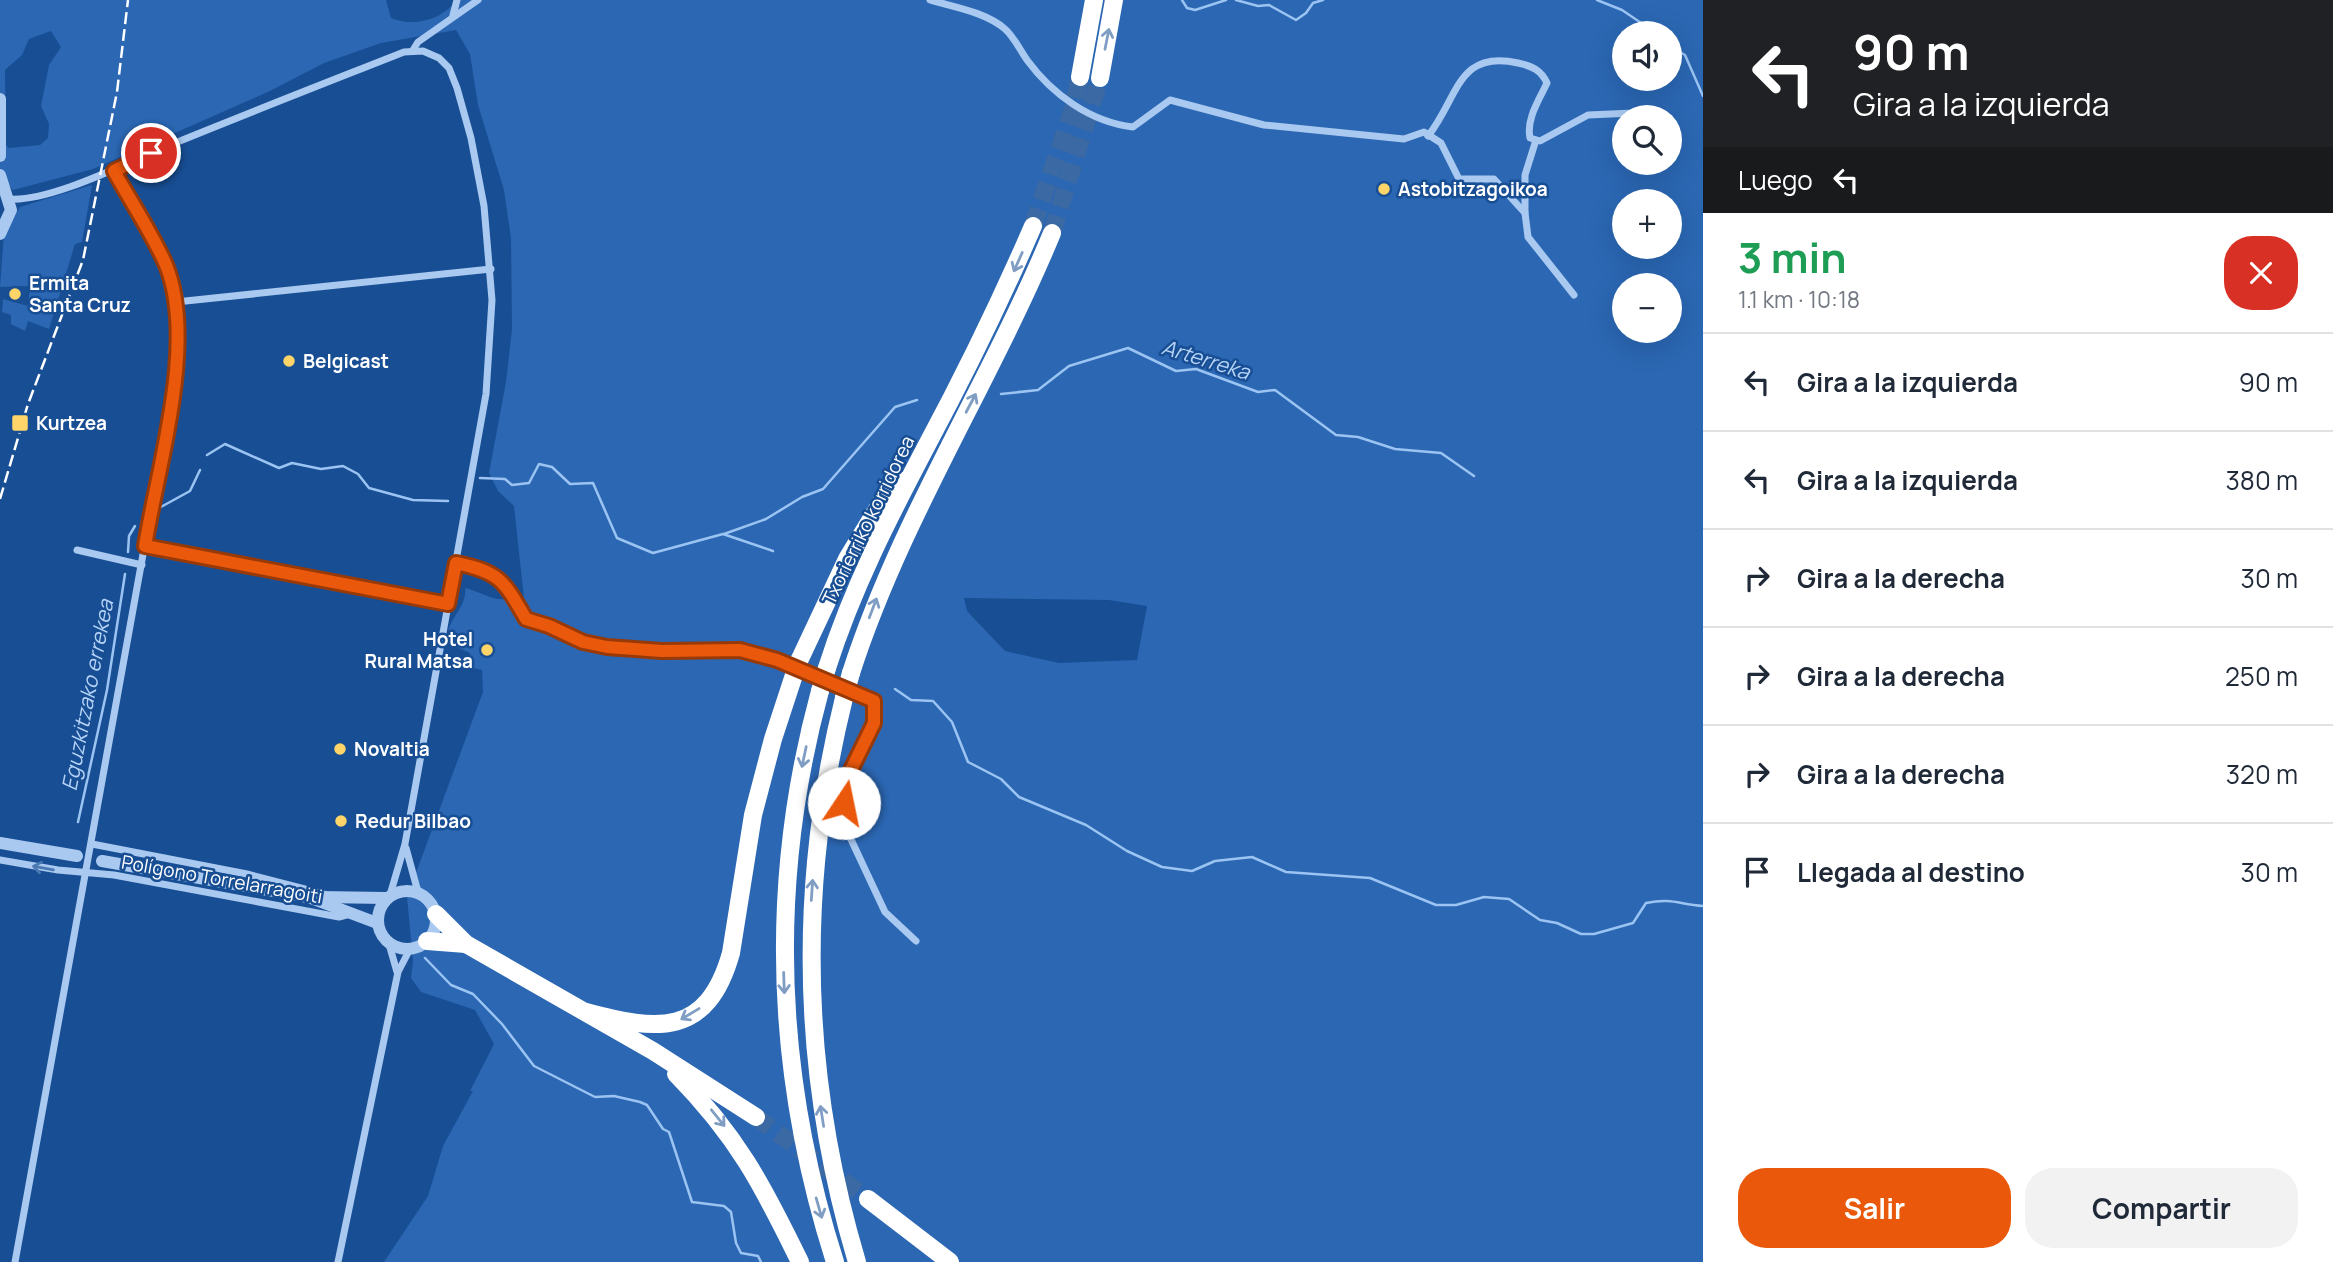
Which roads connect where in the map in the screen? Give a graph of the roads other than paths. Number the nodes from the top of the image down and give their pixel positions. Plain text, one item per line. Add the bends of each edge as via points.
1 (457, 0) edge
2 (478, 0) edge
3 (930, 0) edge
4 (1094, 0) edge
5 (1114, 0) edge
6 (453, 15) junction
7 (413, 50) junction
8 (1080, 78) tunnel mouth
9 (1100, 78) tunnel mouth
10 (0, 99) edge
11 (1612, 114) edge
12 (1428, 136) junction
13 (1536, 140) junction
14 (0, 155) edge
15 (114, 171) junction
16 (0, 175) edge
17 (6, 199) edge
18 (1525, 214) junction
19 (1033, 226) tunnel mouth
20 (1, 229) edge
21 (1052, 233) tunnel mouth
22 (491, 269) junction
23 (1574, 295) dead end
24 (1003, 297) junction
25 (176, 302) junction
26 (145, 546) junction
27 (77, 550) dead end
28 (456, 563) junction
29 (142, 565) junction
30 (448, 604) junction
31 (0, 843) edge
32 (92, 844) junction
33 (405, 844) junction
34 (77, 856) dead end
35 (0, 860) edge
36 (102, 860) dead end
37 (87, 873) junction
38 (418, 892) junction
39 (308, 897) junction
40 (388, 897) junction
41 (342, 898) junction
42 (351, 914) junction
43 (436, 914) junction
44 (377, 923) junction
45 (427, 941) junction
46 (916, 941) dead end
47 (389, 944) junction
48 (466, 944) junction
49 (410, 949) junction
50 (398, 972) junction
51 (586, 1012) junction
52 (653, 1051) junction
53 (756, 1117) tunnel mouth
54 (868, 1199) tunnel mouth
55 (856, 1259) edge
56 (15, 1262) edge
57 (338, 1262) edge
58 (800, 1262) edge
59 (835, 1262) edge
60 (950, 1262) edge

1 - 6 street
2 - 6 street
3 - 12 street via 987,18 1006,29 1054,91 1117,125 1133,127 1170,100 1264,125 1404,139 1424,132
4 - 8 highway
9 -> 5 highway
6 - 7 street
7 - 15 street via 178,141
7 - 22 street via 439,58 457,88 484,206
10 - 14 street
11 - 13 street via 1588,115
12 - 13 street via 1463,74 1483,62 1503,60 1529,66 1543,74 1547,83 1528,130
12 - 18 street via 1441,143 1459,179 1494,179
13 - 18 street via 1525,175
15 - 17 street via 32,197
15 - 25 street via 165,264
16 - 17 street
17 - 20 street
18 - 23 street via 1528,237
19 -> 24 highway, Txorierriko korridorea
55 -> 21 highway, Txorierriko korridorea, bridge via 822,1119 810,980 817,835 831,753 851,673 906,529 1002,344
22 - 25 street
22 - 28 street via 488,382
24 -> 51 highway via 989,313 847,559 797,668 754,815 731,953 715,991 694,1013 672,1023 639,1026
24 -> 59 highway, Txorierriko korridorea, bridge via 876,543 846,612 799,778 789,852 784,973 787,1040 800,1132
25 - 26 street via 176,372
26 - 29 street
26 - 30 street
27 - 29 street
28 - 30 street
28 - 46 street via 485,569 508,587 526,619 583,642 662,651 740,650 869,696 874,701 874,723 845,785 848,832 885,912
29 - 32 street
30 - 33 street
31 - 34 street
32 - 37 street
32 - 41 street
33 - 38 street
33 - 40 street
37 -> 35 street, Polígono Torrelarragoiti
36 - 39 street
37 - 42 street, Polígono Torrelarragoiti via 339,917
37 - 56 street
38 - 40 street via 404,890
38 - 43 street via 431,902
39 - 41 street
39 - 42 street
40 - 41 street
40 - 44 street via 380,905
42 - 44 street
43 - 45 street via 436,926
43 - 48 highway
44 - 47 street
45 - 48 highway
45 - 49 street
47 - 49 street
47 - 50 street
48 - 51 highway
49 - 50 street
50 - 57 street
51 - 52 highway
52 - 53 highway
52 -> 58 highway via 739,1146
54 - 60 highway

